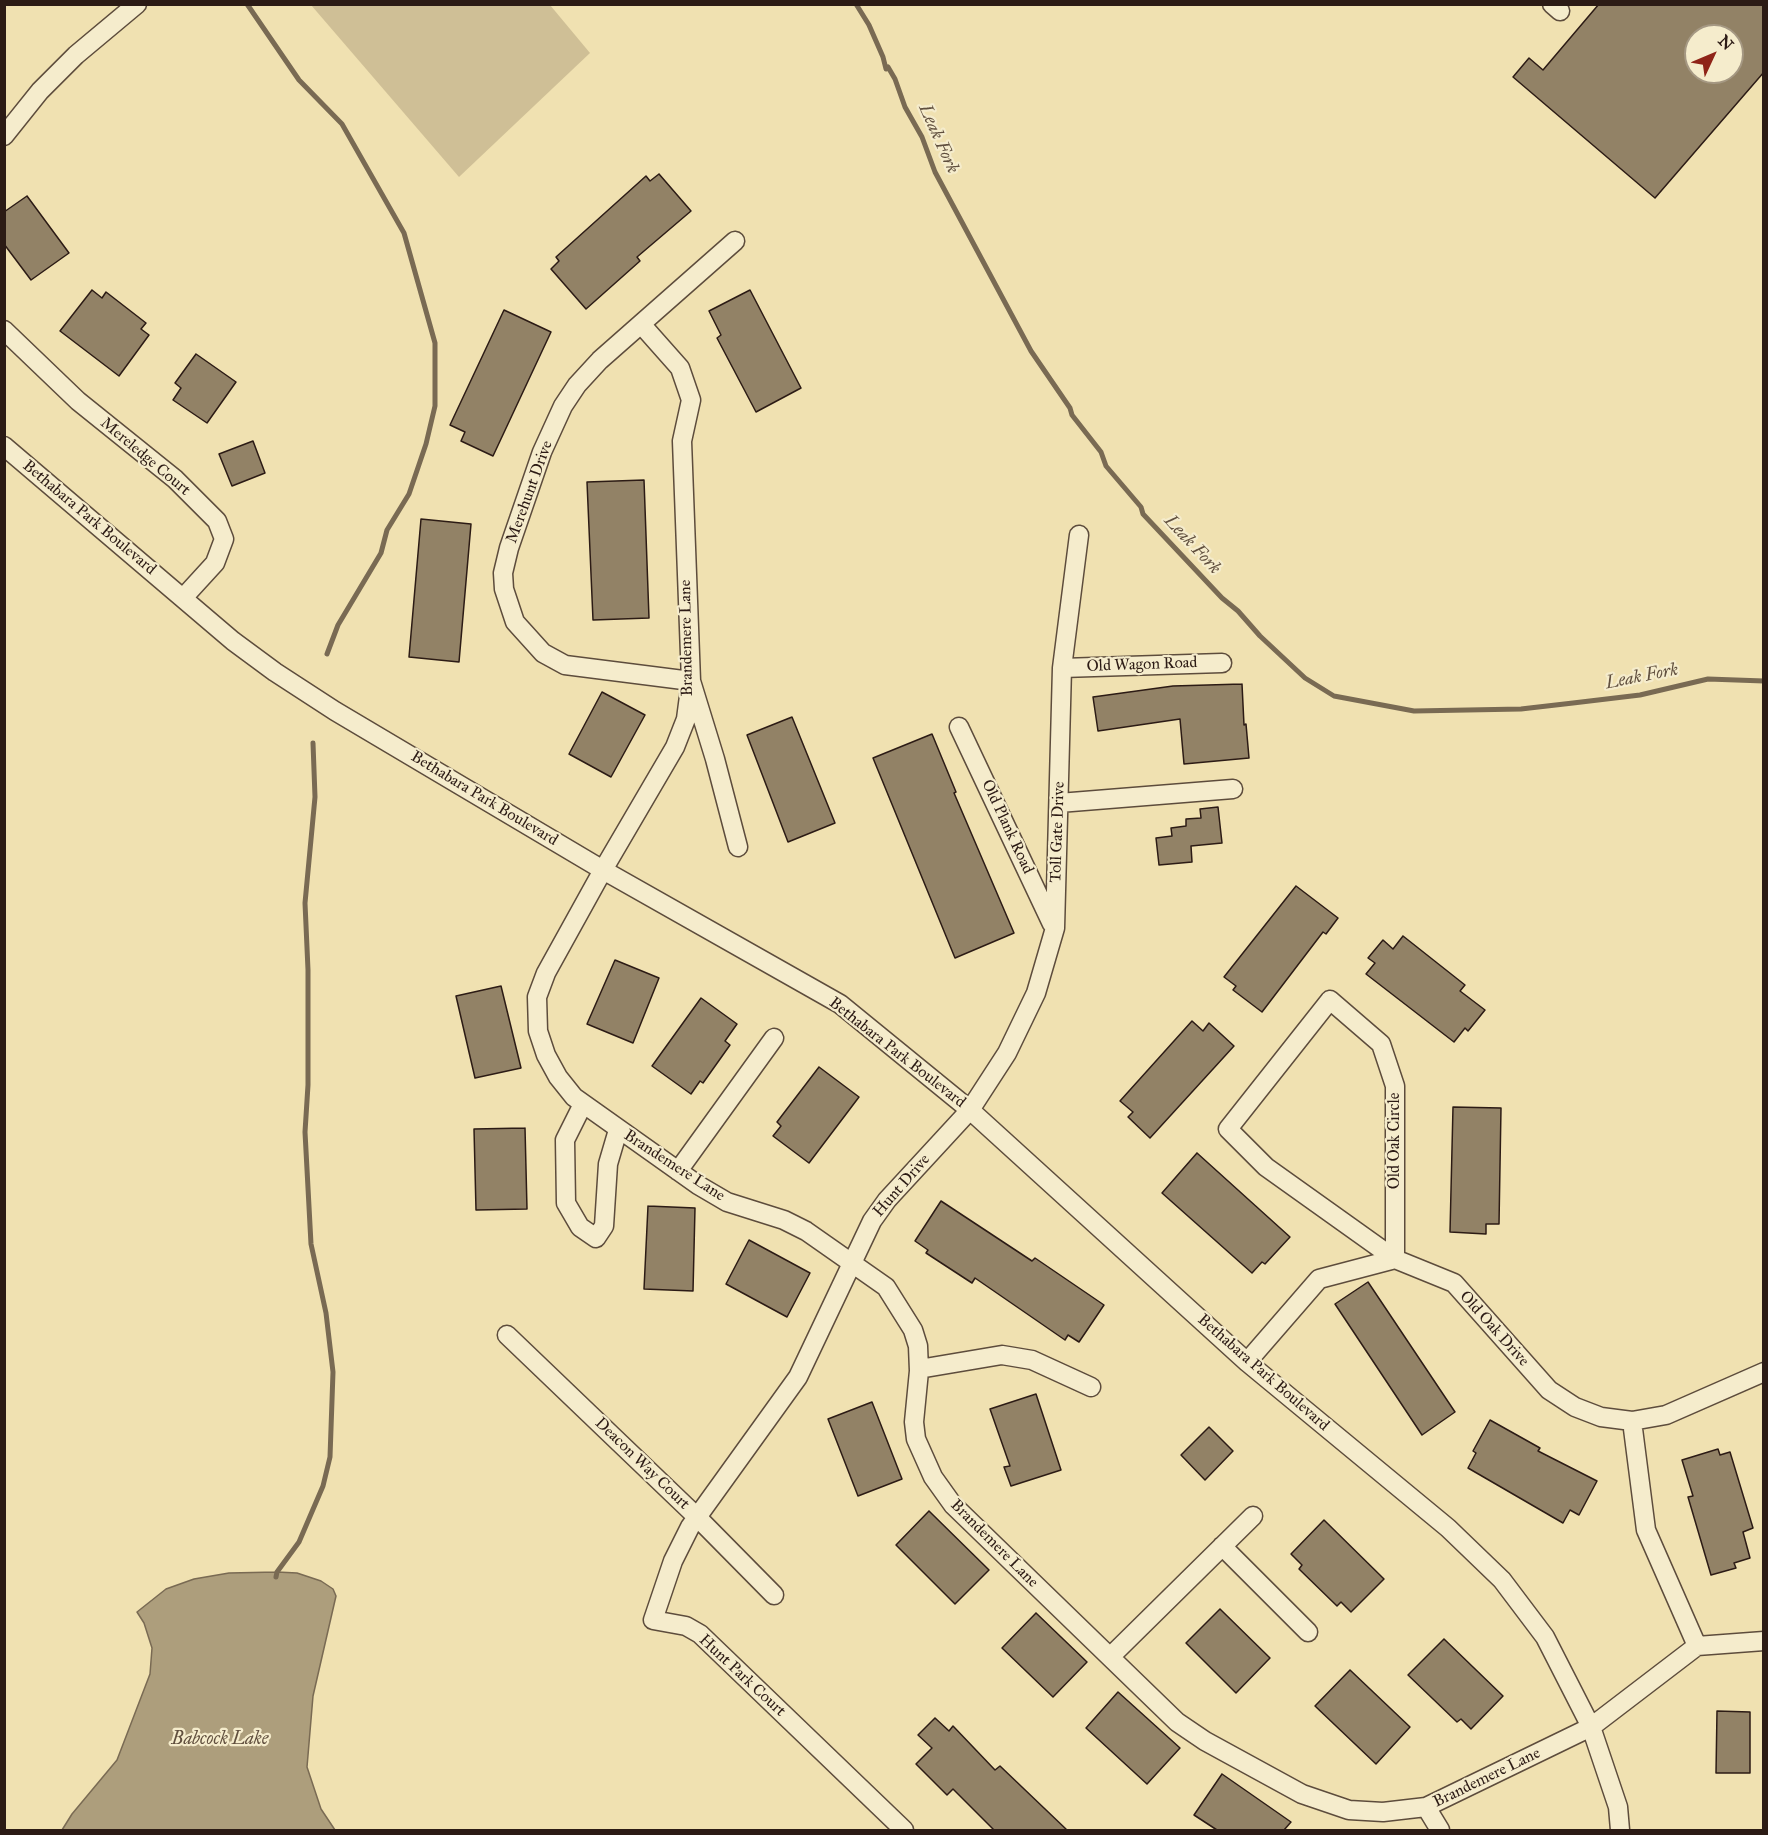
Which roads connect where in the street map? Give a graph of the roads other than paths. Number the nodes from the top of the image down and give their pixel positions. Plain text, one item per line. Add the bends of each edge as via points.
1 (137, 4) edge
2 (4, 136) edge
3 (735, 241) dead end
4 (641, 324) junction
5 (4, 330) edge
6 (4, 446) edge
7 (1080, 535) dead end
8 (183, 598) junction
9 (1222, 663) dead end
10 (1062, 668) junction
11 (691, 681) junction
12 (959, 727) dead end
13 (1233, 789) dead end
14 (1059, 803) junction
15 (738, 848) dead end
16 (603, 870) junction
17 (1054, 928) junction
18 (774, 1038) dead end
19 (582, 1104) junction
20 (970, 1110) junction
21 (618, 1130) junction
22 (678, 1171) junction
23 (1395, 1259) junction
24 (852, 1262) junction
25 (834, 1305) joint
26 (507, 1335) dead end
27 (1247, 1362) junction
28 (919, 1369) junction
29 (1764, 1372) edge
30 (1090, 1388) dead end
31 (1632, 1420) junction
32 (1253, 1516) dead end
33 (697, 1517) junction
34 (1222, 1546) junction
35 (774, 1595) dead end
36 (1308, 1632) dead end
37 (1764, 1641) edge
38 (1697, 1646) junction
39 (1110, 1657) junction
40 (1591, 1727) junction
41 (1425, 1807) junction
42 (904, 1830) edge
43 (1440, 1830) edge
44 (1620, 1830) edge

1 - 2 street via 76,55
3 - 4 street, Merehunt Drive
4 - 11 street, Brandemere Lane via 680,368 692,400 682,441
4 - 11 street, Merehunt Drive via 600,360 563,406 542,452 509,548 503,573 504,590 524,636 565,665
5 - 8 street, Mereledge Court via 78,401 175,479 217,521 224,539 215,563
6 - 8 street, Bethabara Park Boulevard
7 - 10 street, Toll Gate Drive
8 - 16 street, Bethabara Park Boulevard via 233,641 313,698
9 - 10 street, Old Wagon Road
10 - 14 street, Toll Gate Drive
11 - 15 street
11 - 16 street, Brandemere Lane via 686,719 675,747
12 - 17 street, Old Plank Road
13 - 14 street
14 - 17 street, Toll Gate Drive
16 - 19 street, Brandemere Lane via 546,973 537,998 538,1031 546,1055 558,1077
16 - 20 street, Bethabara Park Boulevard via 840,1004
17 - 20 street, Toll Gate Drive via 1036,993
18 - 22 street
19 - 21 street, Brandemere Lane
19 - 21 street via 565,1140 566,1203 580,1227 596,1238 604,1226 608,1164
20 - 24 street, Hunt Drive via 887,1200
20 - 27 street, Bethabara Park Boulevard
21 - 22 street, Brandemere Lane
22 - 24 street, Brandemere Lane via 727,1202 806,1231
23 - 23 street, Old Oak Circle via 1395,1086 1381,1044 1330,1000 1228,1129 1266,1167
23 - 27 street via 1319,1279
23 - 31 street, Old Oak Drive via 1454,1283 1549,1390 1575,1407 1601,1417
24 - 25 street, Hunt Drive
24 - 28 street, Brandemere Lane via 897,1300 914,1330
25 - 33 street, Hunt Park Court via 785,1398
26 - 33 street, Deacon Way Court
27 - 40 street, Bethabara Park Boulevard via 1448,1528 1502,1580 1545,1637
28 - 30 street via 1002,1355 1032,1360
28 - 39 street, Brandemere Lane via 914,1422 921,1455 933,1477 952,1505
29 - 31 street, Old Oak Drive via 1666,1415
31 - 38 street via 1646,1530
32 - 34 street
33 - 35 street, Deacon Way Court
33 - 42 street, Hunt Park Court via 673,1561 653,1620 686,1626 700,1634
34 - 36 street
34 - 39 street
37 - 38 street
38 - 40 street, Brandemere Lane
39 - 41 street, Brandemere Lane via 1196,1735 1302,1794 1349,1810 1383,1812
40 - 41 street, Brandemere Lane
40 - 44 street, Bethabara Park Boulevard via 1618,1807
41 - 43 street

